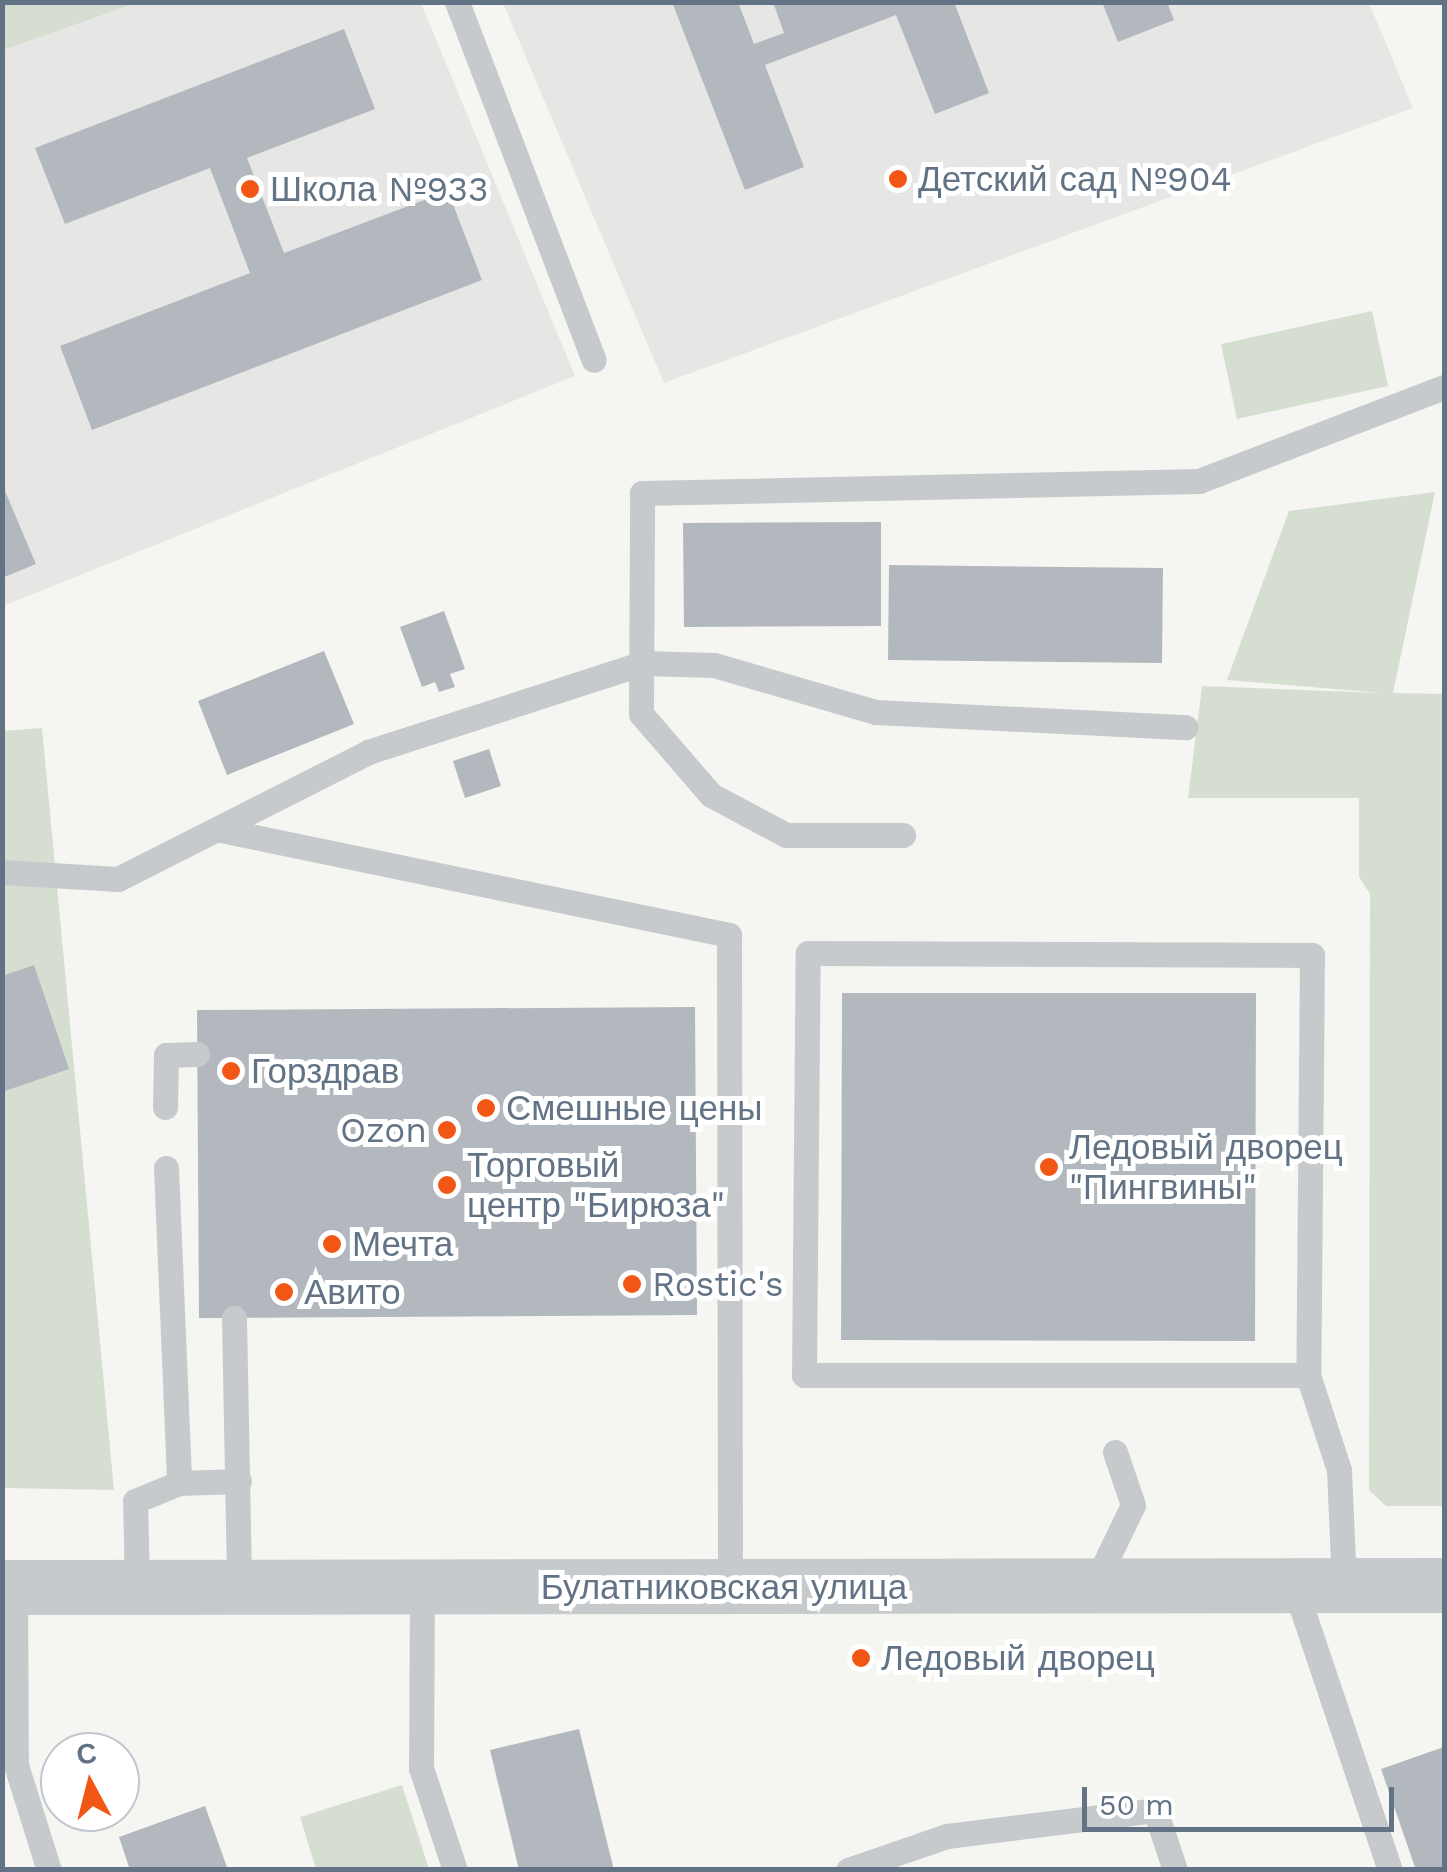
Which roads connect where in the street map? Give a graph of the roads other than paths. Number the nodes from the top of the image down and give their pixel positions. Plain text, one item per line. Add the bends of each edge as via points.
1 (457, 2) edge
2 (594, 360) dead end
3 (1444, 387) edge
4 (643, 662) junction
5 (1186, 727) dead end
6 (221, 830) junction
7 (904, 836) dead end
8 (2, 872) edge
9 (197, 1054) dead end
10 (164, 1107) dead end
11 (166, 1168) dead end
12 (234, 1318) dead end
13 (1308, 1375) junction
14 (1115, 1452) dead end
15 (239, 1482) junction
16 (179, 1483) junction
17 (1319, 1584) junction
18 (1444, 1584) edge
19 (9, 1587) edge
20 (137, 1587) junction
21 (239, 1587) junction
22 (422, 1587) junction
23 (730, 1588) junction
24 (1093, 1588) junction
25 (49, 1870) edge
26 (455, 1870) edge
27 (848, 1870) edge
28 (1175, 1870) edge
29 (1390, 1870) edge

1 - 2 lane
3 - 4 lane via 1199,481 642,493
4 - 5 lane via 714,665 876,712
4 - 6 lane via 368,752
4 - 7 lane via 641,714 711,795 786,835
6 - 8 lane via 118,879
6 - 23 lane via 728,934
9 - 10 lane via 166,1055
11 - 16 lane
12 - 15 lane
13 - 13 lane via 1312,954 808,953 804,1375
13 - 17 lane via 1339,1470
14 - 24 lane via 1132,1505
15 - 16 lane
15 - 21 lane
16 - 20 lane via 135,1501
17 - 18 street, Булатниковская улица
17 - 24 street, Булатниковская улица
17 - 29 lane
19 - 20 street, Булатниковская улица
19 - 25 lane via 16,1766
20 - 21 street, Булатниковская улица
21 - 22 street, Булатниковская улица
22 - 23 street, Булатниковская улица
22 - 26 lane via 421,1768
23 - 24 street, Булатниковская улица
27 - 28 lane via 946,1836 1154,1810

